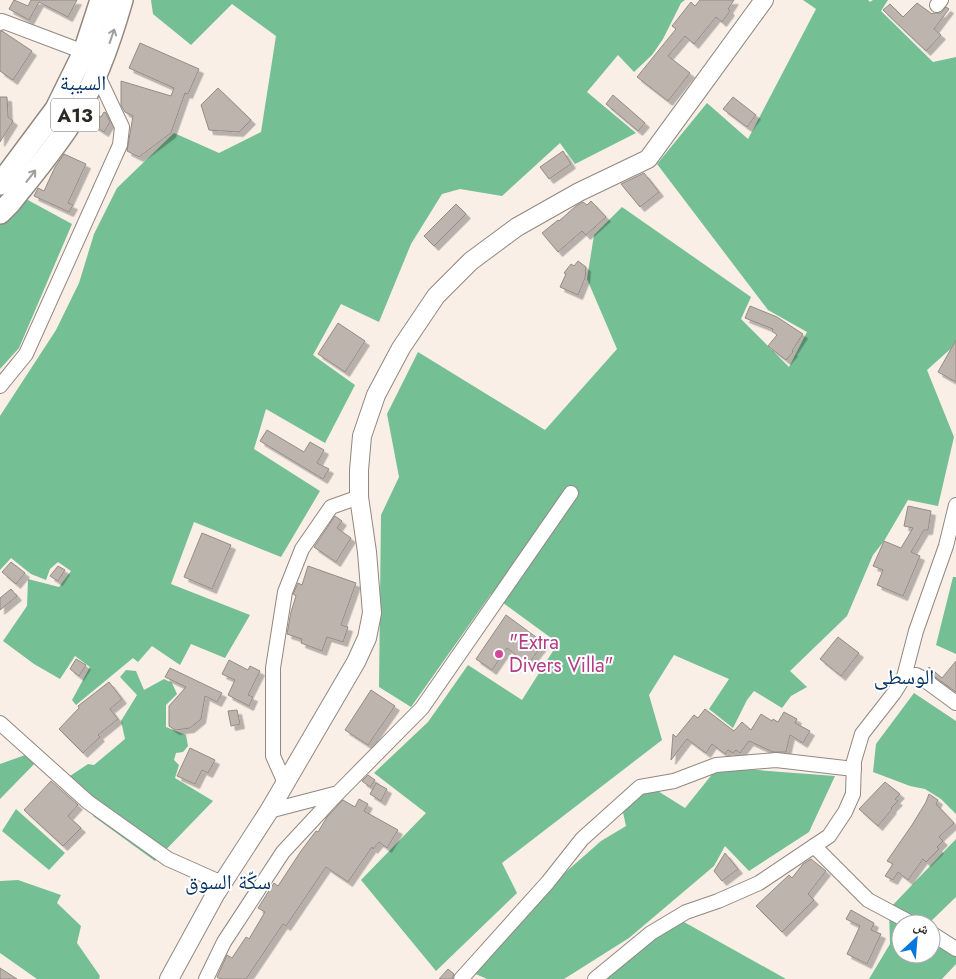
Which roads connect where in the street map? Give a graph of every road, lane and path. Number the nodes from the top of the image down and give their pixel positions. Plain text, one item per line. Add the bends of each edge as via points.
1 (101, 0) edge
2 (122, 0) edge
3 (764, 0) edge
4 (0, 23) edge
5 (84, 52) junction
6 (97, 74) junction
7 (0, 184) edge
8 (0, 213) edge
9 (0, 386) edge
10 (571, 493) dead end
11 (359, 497) junction
12 (956, 506) edge
13 (904, 677) junction
14 (956, 703) edge
15 (0, 723) edge
16 (854, 769) junction
17 (285, 783) junction
18 (338, 793) junction
19 (269, 812) junction
20 (814, 846) junction
21 (222, 883) junction
22 (894, 914) edge
23 (941, 940) edge
24 (956, 949) edge
25 (169, 979) edge
26 (206, 979) edge
27 (461, 979) edge
28 (595, 979) edge

1 - 5 highway, A13
6 -> 2 highway, A13
3 - 11 main road via 648,159 517,226 471,261 436,296 400,348 376,395 362,436
4 - 5 street via 2,21
5 - 7 highway, A13 via 56,109
8 -> 6 highway, A13 via 67,128
6 - 9 street via 122,127 120,145 26,354
10 - 18 street via 422,708
11 - 17 main road via 372,613 367,638
11 - 17 street via 332,508 302,549 285,592 273,668 273,756
12 - 13 street
13 - 14 street via 916,675
13 - 16 street via 862,734
15 - 21 street via 88,802 168,859
16 - 20 street via 853,794 845,812 829,836
16 - 27 street via 776,760 716,765 674,781 640,787 582,839
17 - 19 main road
18 - 19 street
18 - 26 street via 283,852 224,942
19 - 21 main road
20 - 22 street via 868,900
20 - 28 street via 759,884 686,912 651,933
21 - 25 main road
23 - 24 street

